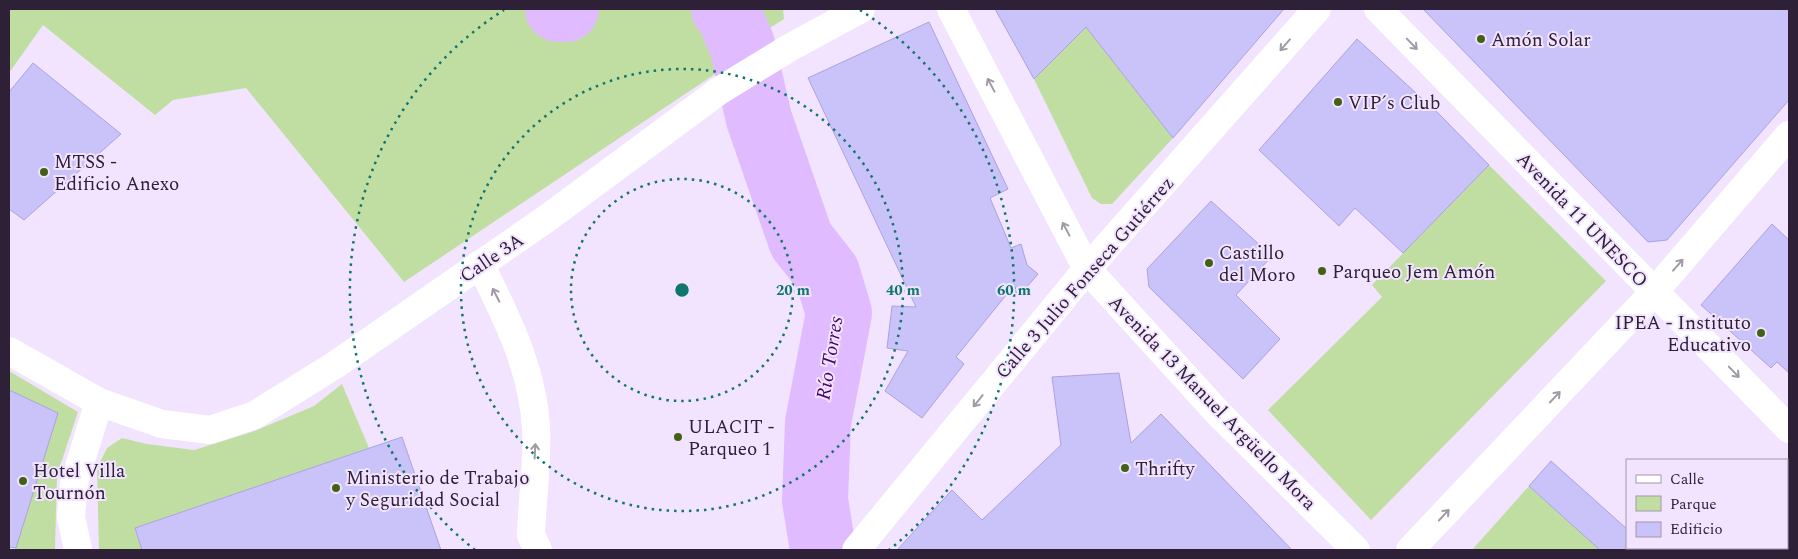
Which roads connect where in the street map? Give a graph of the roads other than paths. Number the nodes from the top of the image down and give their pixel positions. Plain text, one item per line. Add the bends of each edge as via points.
1 (862, 9) edge
2 (951, 9) edge
3 (1317, 9) edge
4 (1378, 9) edge
5 (1789, 135) edge
6 (480, 264) junction
7 (1087, 269) junction
8 (1654, 292) junction
9 (9, 351) edge
10 (99, 402) junction
11 (1789, 429) edge
12 (860, 546) edge
13 (78, 550) edge
14 (538, 550) edge
15 (1356, 550) edge
16 (1410, 550) edge

1 - 6 street, Calle 3A via 788,48 719,91
7 -> 2 street, Avenida 13 Manuel Argüello Mora
3 -> 7 street, Calle 3 Julio Fonseca Gutiérrez
4 -> 8 street, Avenida 11 UNESCO
8 -> 5 street
6 - 10 street, Calle 3A via 255,415 210,430 162,424
14 -> 6 street via 530,535 536,429 530,382 512,327
7 -> 12 street, Calle 3 Julio Fonseca Gutiérrez
7 - 15 street, Avenida 13 Manuel Argüello Mora via 1218,413
8 -> 11 street, Avenida 11 UNESCO
16 -> 8 street
9 - 10 street, Calle 3A
10 - 13 street via 74,483 71,516

